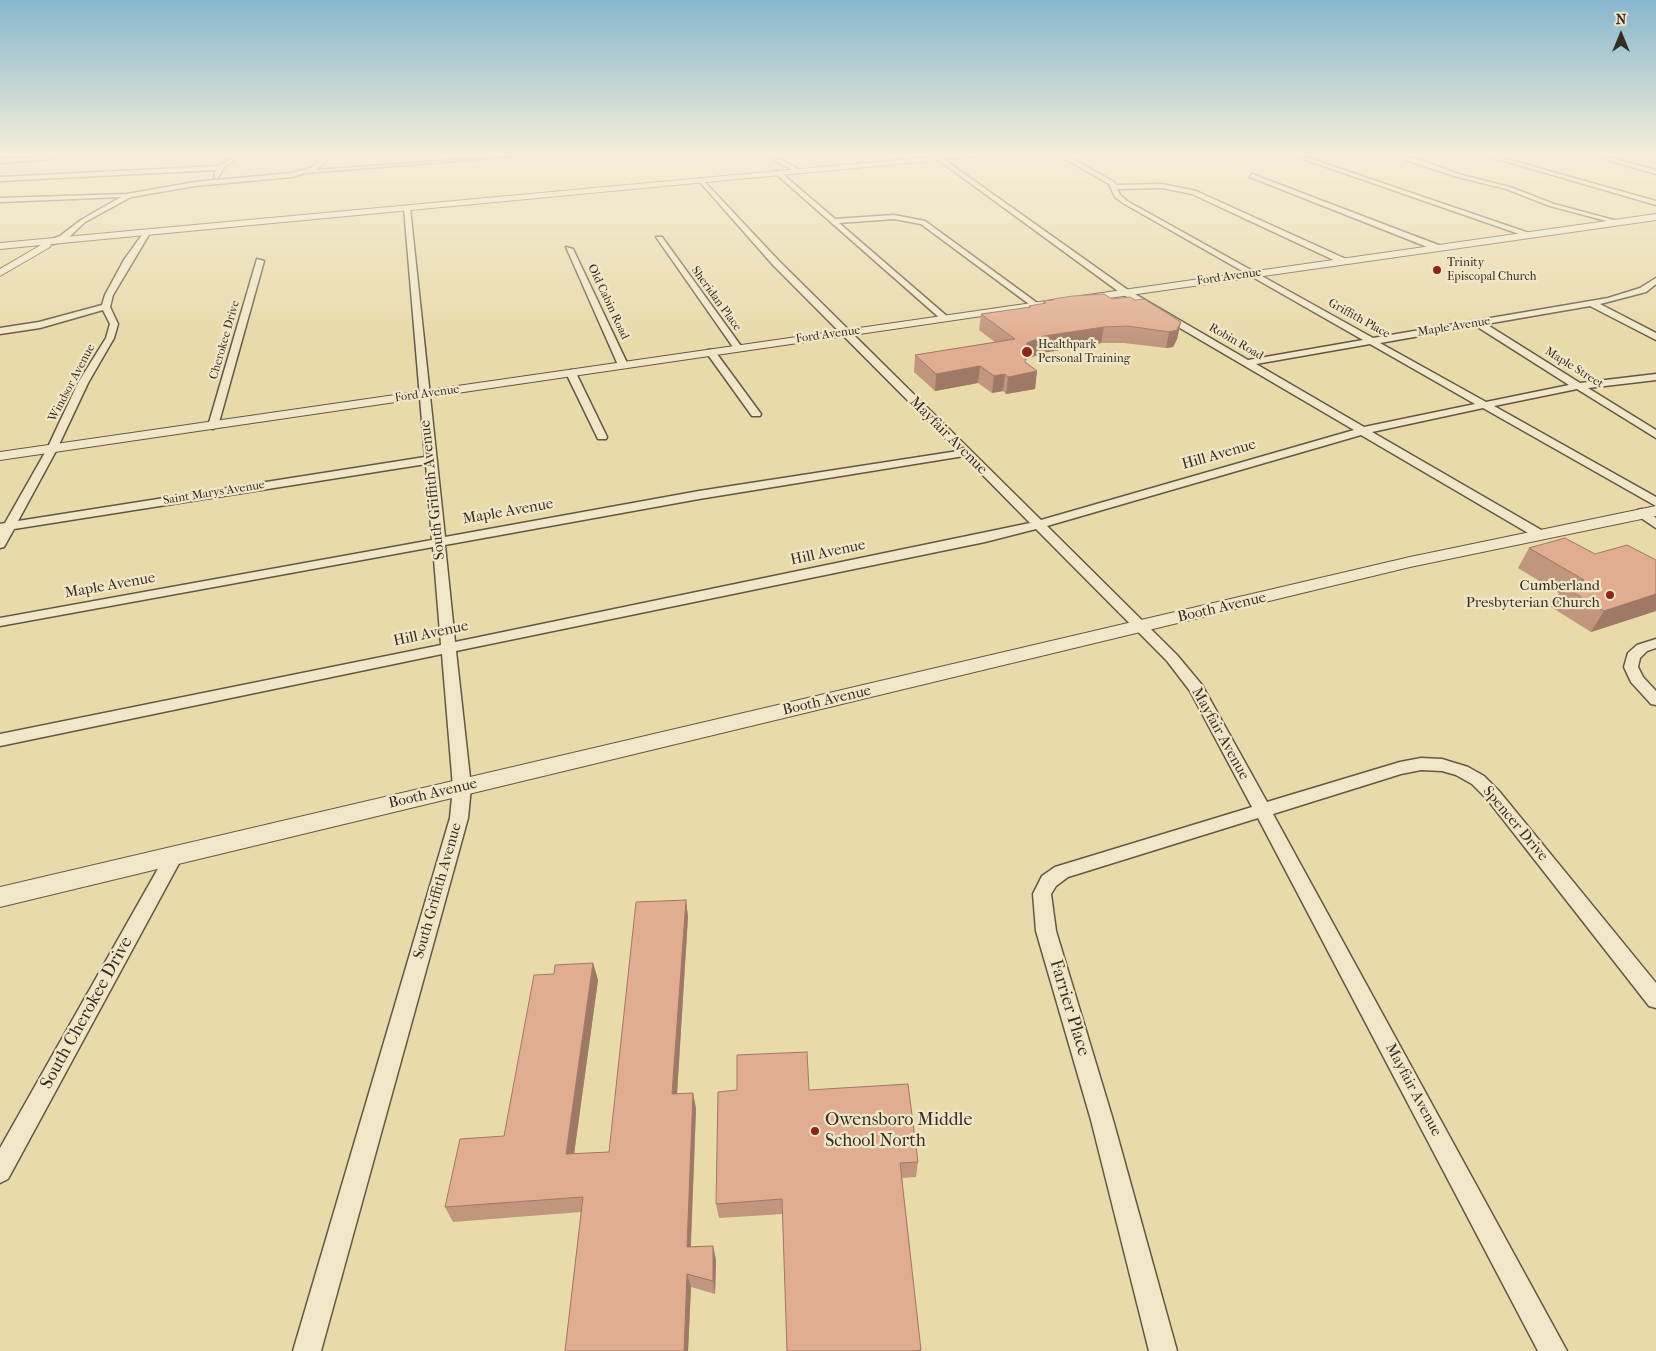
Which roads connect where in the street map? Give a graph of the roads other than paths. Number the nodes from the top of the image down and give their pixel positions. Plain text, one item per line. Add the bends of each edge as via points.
1 (93, 216) edge
2 (323, 216) edge
3 (408, 216) edge
4 (733, 216) edge
5 (828, 216) edge
6 (893, 216) edge
7 (894, 216) edge
8 (1019, 216) edge
9 (1150, 216) edge
10 (1246, 216) edge
11 (1355, 216) edge
12 (1475, 216) edge
13 (1594, 216) edge
14 (1596, 216) edge
15 (1656, 217) edge
16 (1602, 218) junction
17 (834, 221) junction
18 (1618, 222) junction
19 (146, 233) junction
20 (1531, 235) junction
21 (659, 239) dead end
22 (53, 242) junction
23 (0, 246) edge
24 (1438, 248) junction
25 (569, 249) dead end
26 (260, 261) dead end
27 (1343, 261) junction
28 (0, 273) edge
29 (1252, 274) junction
30 (1654, 284) edge
31 (1125, 292) junction
32 (1591, 303) junction
33 (1036, 305) junction
34 (106, 307) junction
35 (945, 318) junction
36 (100, 320) dead end
37 (112, 320) junction
38 (90, 321) dead end
39 (1478, 323) junction
40 (40, 325) junction
41 (0, 331) edge
42 (846, 333) junction
43 (1656, 337) edge
44 (1372, 341) junction
45 (738, 348) junction
46 (711, 352) junction
47 (1248, 363) junction
48 (623, 365) junction
49 (571, 373) junction
50 (1656, 377) edge
51 (1578, 386) junction
52 (424, 395) junction
53 (1485, 405) junction
54 (756, 414) dead end
55 (213, 426) junction
56 (1364, 430) junction
57 (1656, 435) edge
58 (602, 437) dead end
59 (52, 449) junction
60 (964, 453) junction
61 (0, 456) edge
62 (429, 460) junction
63 (1652, 512) edge
64 (1038, 525) junction
65 (4, 528) edge
66 (1539, 534) junction
67 (439, 541) junction
68 (0, 544) edge
69 (0, 622) edge
70 (1141, 627) junction
71 (1656, 643) edge
72 (448, 647) junction
73 (1656, 700) edge
74 (0, 740) edge
75 (462, 787) junction
76 (1261, 810) junction
77 (174, 856) junction
78 (0, 897) edge
79 (1656, 999) edge
80 (0, 1171) edge
81 (307, 1351) edge
82 (1163, 1351) edge
83 (1552, 1351) edge

1 - 22 street
2 - 19 street
3 - 52 street, South Griffith Avenue
4 - 42 street, Mayfair Avenue
5 - 17 street
6 - 17 street
7 - 33 street via 924,222
8 - 31 street, Robin Road
9 - 29 street, Griffith Place
10 - 27 street
11 - 24 street
12 - 20 street
13 - 16 street
14 - 16 street
15 - 18 street, Ford Avenue
16 - 18 street
17 - 35 street
18 - 20 street, Ford Avenue
19 - 22 street
19 - 34 street via 109,295
20 - 24 street, Ford Avenue
21 - 45 street, Sheridan Place
22 - 23 street
22 - 28 street
24 - 27 street, Ford Avenue
25 - 48 street, Old Cabin Road
26 - 55 street, Cherokee Drive
27 - 29 street, Ford Avenue
29 - 31 street, Ford Avenue
29 - 44 street, Griffith Place
30 - 32 street, Maple Avenue via 1634,293
31 - 33 street, Ford Avenue
31 - 47 street, Robin Road
32 - 39 street, Maple Avenue
32 - 43 street
33 - 35 street, Ford Avenue
34 - 37 street
34 - 40 street
35 - 42 street, Ford Avenue
36 - 37 street
37 - 59 street, Windsor Avenue via 110,338 83,383
38 - 40 street
39 - 44 street, Maple Avenue
39 - 51 street, Maple Street
40 - 41 street
42 - 45 street, Ford Avenue
42 - 60 street, Mayfair Avenue
44 - 47 street, Maple Avenue
44 - 53 street, Griffith Place
45 - 46 street, Ford Avenue
46 - 48 street, Ford Avenue
46 - 54 street
47 - 56 street, Robin Road
48 - 49 street, Ford Avenue
49 - 52 street, Ford Avenue
49 - 58 street
50 - 51 street, Hill Avenue
51 - 53 street, Hill Avenue
51 - 57 street, Maple Street
52 - 55 street, Ford Avenue
52 - 62 street, South Griffith Avenue
53 - 56 street, Hill Avenue
53 - 63 street, Griffith Place
55 - 59 street, Ford Avenue
56 - 64 street, Hill Avenue
56 - 66 street, Robin Road
59 - 61 street, Ford Avenue
59 - 65 street, Windsor Avenue
60 - 64 street, Mayfair Avenue
60 - 67 street, Maple Avenue
62 - 65 street, Saint Marys Avenue
62 - 67 street, South Griffith Avenue
63 - 66 street, Booth Avenue
64 - 70 street, Mayfair Avenue
64 - 72 street, Hill Avenue
65 - 68 street, Windsor Avenue
66 - 70 street, Booth Avenue
67 - 69 street, Maple Avenue
67 - 72 street, South Griffith Avenue
70 - 75 street, Booth Avenue
70 - 76 street, Mayfair Avenue via 1197,689
71 - 73 street via 1642,648 1633,656 1631,667 1636,679
72 - 74 street, Hill Avenue
72 - 75 street, South Griffith Avenue
75 - 77 street, Booth Avenue
75 - 81 street, South Griffith Avenue via 459,818
76 - 79 street, Spencer Drive via 1400,768 1435,764 1462,771 1494,795
76 - 82 street, Farrier Place via 1062,872 1049,881 1042,894 1046,931 1102,1120
76 - 83 street, Mayfair Avenue
77 - 78 street, Booth Avenue
77 - 80 street, South Cherokee Drive

